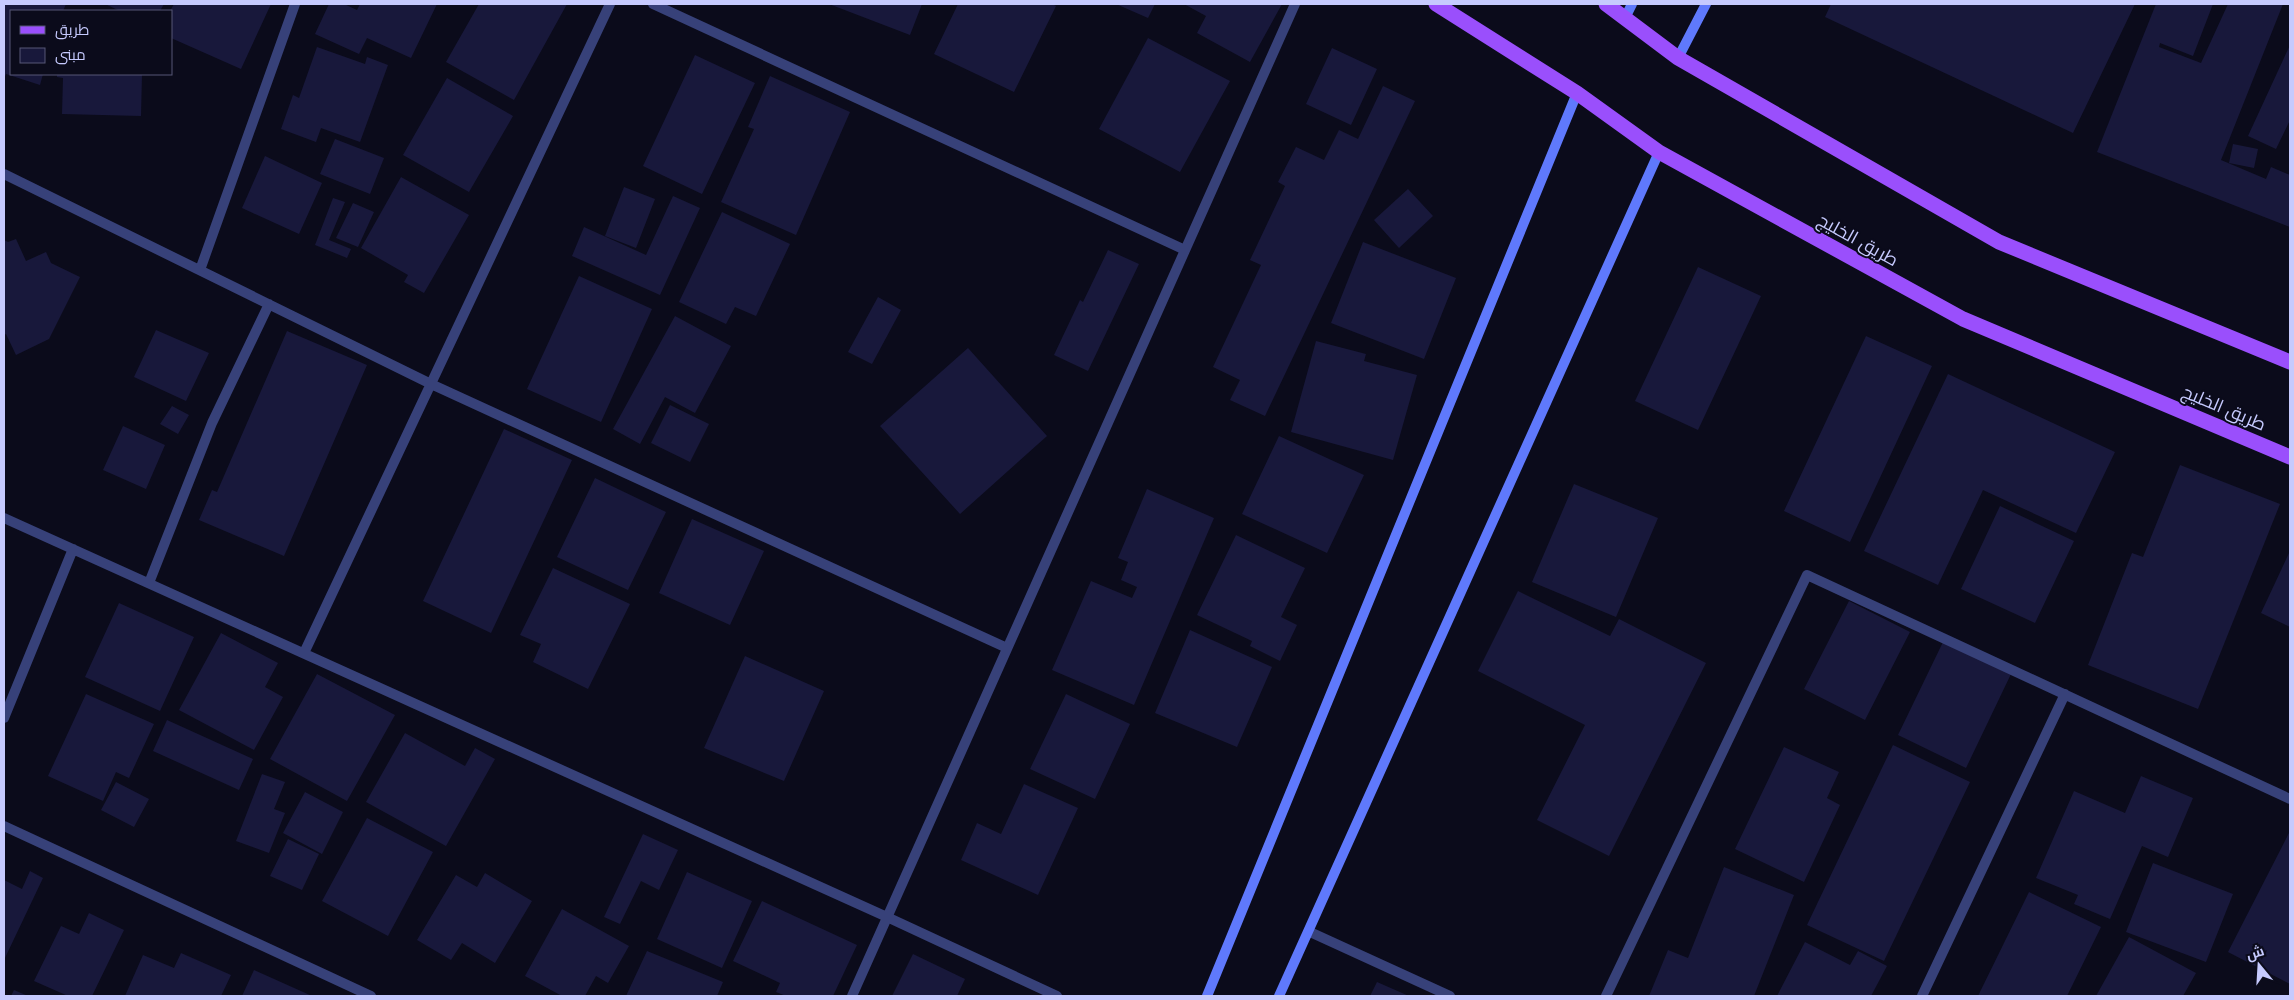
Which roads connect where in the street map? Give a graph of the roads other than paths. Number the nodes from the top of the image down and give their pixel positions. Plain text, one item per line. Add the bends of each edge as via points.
1 (295, 4) edge
2 (610, 4) edge
3 (653, 4) edge
4 (1295, 4) edge
5 (1436, 4) edge
6 (1606, 4) edge
7 (1632, 4) edge
8 (1706, 4) edge
9 (1625, 18) junction
10 (1678, 58) junction
11 (1577, 94) junction
12 (1659, 152) junction
13 (4, 174) edge
14 (1185, 250) junction
15 (200, 270) junction
16 (269, 304) junction
17 (2290, 362) edge
18 (431, 384) junction
19 (2290, 456) edge
20 (4, 518) edge
21 (73, 549) junction
22 (149, 583) junction
23 (1008, 648) junction
24 (304, 654) junction
25 (2065, 694) junction
26 (4, 718) edge
27 (2290, 799) edge
28 (4, 826) edge
29 (887, 917) junction
30 (1310, 932) junction
31 (371, 996) edge
32 (852, 996) edge
33 (1057, 996) edge
34 (1207, 996) edge
35 (1280, 996) edge
36 (1450, 996) edge
37 (1606, 996) edge
38 (1922, 996) edge

1 - 15 street
2 - 18 street
3 - 14 street
4 - 14 street
5 - 11 main road, طريق الخليج
6 - 9 main road
7 - 9 main road
8 - 10 main road
9 - 10 main road
10 - 17 main road via 1999,242
11 - 12 main road, طريق الخليج
11 - 34 main road
12 - 19 main road, طريق الخليج via 1963,319
12 - 30 main road
13 - 15 street
14 - 23 street
15 - 16 street
16 - 18 street
16 - 22 street via 212,423
18 - 23 street
18 - 24 street
20 - 21 street
21 - 22 street
21 - 26 street
22 - 24 street
23 - 29 street
24 - 29 street
25 - 27 street
25 - 37 street via 1807,575
25 - 38 street
28 - 31 street
29 - 32 street
29 - 33 street
30 - 35 main road
30 - 36 street

